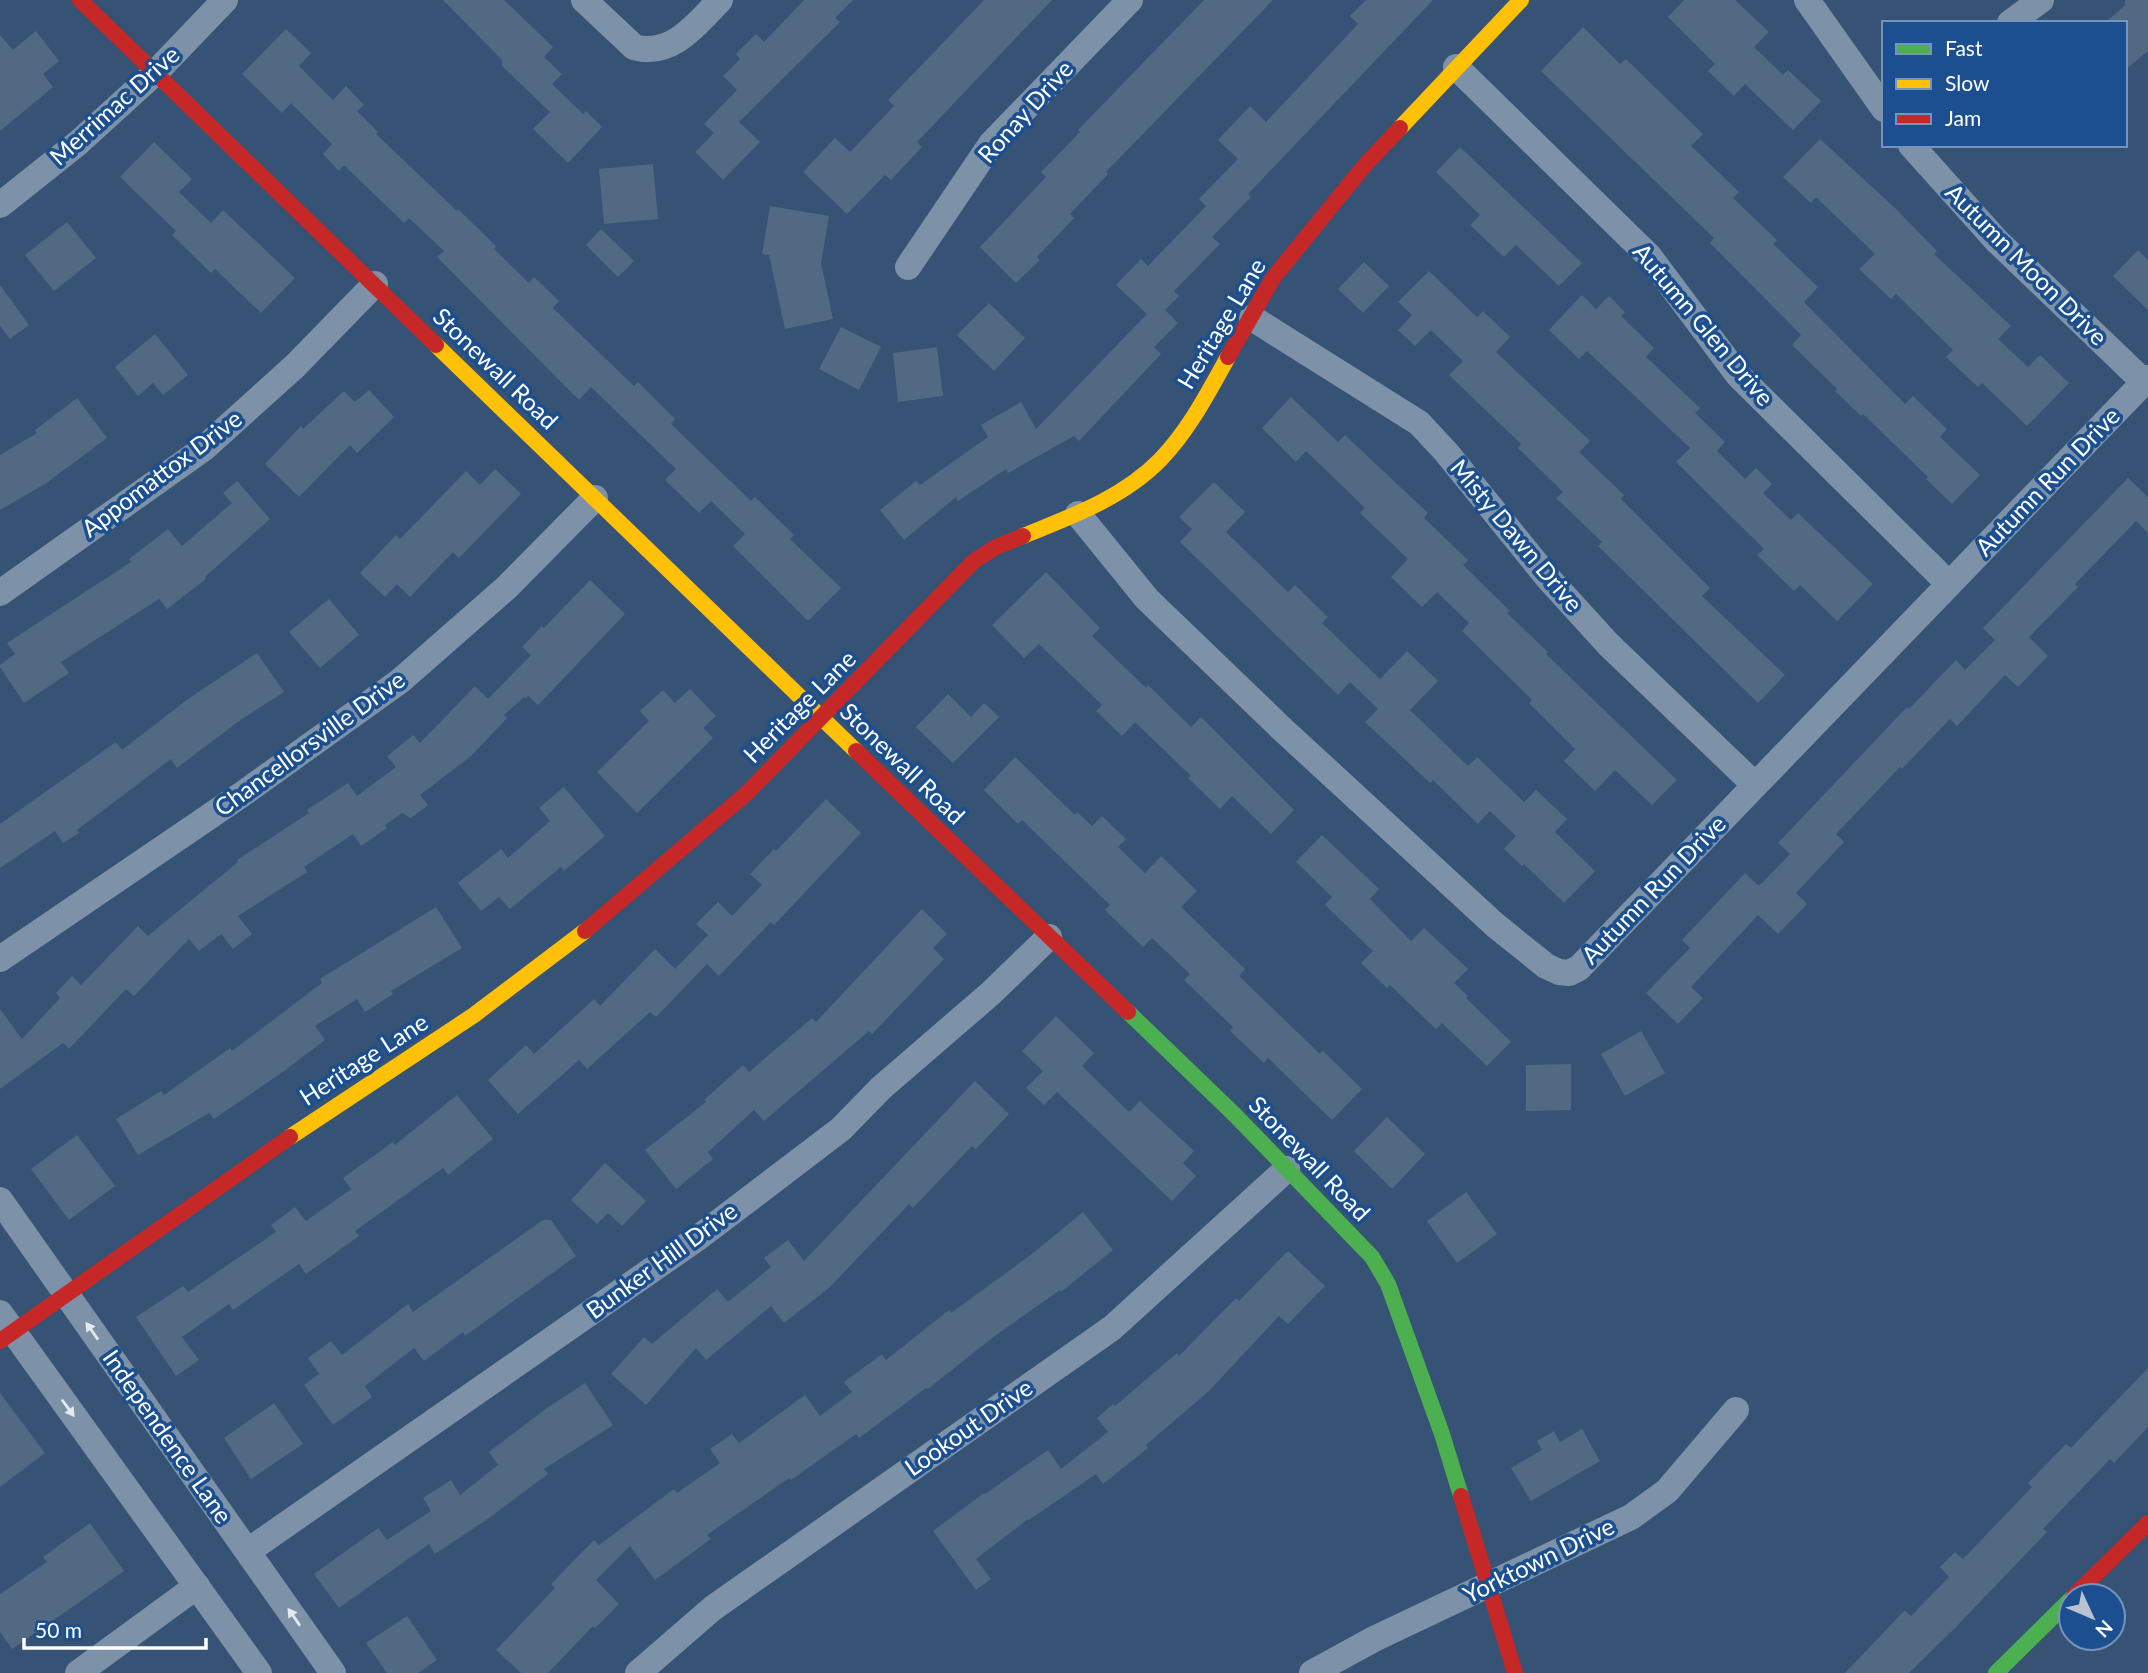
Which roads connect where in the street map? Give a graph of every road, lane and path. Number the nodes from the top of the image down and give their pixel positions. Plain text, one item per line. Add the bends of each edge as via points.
1 (80, 0) edge
2 (225, 0) edge
3 (584, 0) edge
4 (720, 0) edge
5 (1130, 0) edge
6 (1521, 0) edge
7 (1807, 0) edge
8 (2040, 0) edge
9 (2013, 21) edge
10 (1456, 67) junction
11 (156, 72) junction
12 (1882, 106) edge
13 (1913, 147) edge
14 (0, 205) edge
15 (908, 267) dead end
16 (375, 284) junction
17 (1252, 318) junction
18 (2146, 380) edge
19 (595, 498) junction
20 (1078, 514) junction
21 (1950, 584) junction
22 (0, 593) edge
23 (822, 719) junction
24 (1755, 785) junction
25 (1049, 937) junction
26 (0, 959) edge
27 (1287, 1169) junction
28 (0, 1200) edge
29 (66, 1295) junction
30 (4, 1329) edge
31 (1736, 1410) dead end
32 (2148, 1523) edge
33 (248, 1551) junction
34 (2087, 1582) edge
35 (197, 1586) junction
36 (1488, 1586) junction
37 (2057, 1612) edge
38 (78, 1673) edge
39 (259, 1673) edge
40 (333, 1673) edge
41 (638, 1673) edge
42 (1312, 1673) edge
43 (1515, 1673) edge
44 (1996, 1673) edge

1 - 11 street, Stonewall Road
2 - 11 street, Merrimac Drive
3 - 4 street via 634,47 645,51 669,46
5 - 15 street, Ronay Drive via 991,144
6 - 10 street, Heritage Lane
7 - 12 street
8 - 9 street
10 - 17 street, Heritage Lane via 1348,185 1273,278
10 - 21 street, Autumn Glen Drive via 1649,257 1738,375
11 - 14 street, Merrimac Drive
11 - 16 street, Stonewall Road
13 - 18 street, Autumn Moon Drive via 1997,241
16 - 19 street, Stonewall Road
16 - 22 street, Appomattox Drive via 295,366 203,449
17 - 20 street, Heritage Lane via 1192,419 1159,461 1126,488
17 - 24 street, Misty Dawn Drive via 1419,423 1608,644
18 - 21 street, Autumn Run Drive
19 - 23 street, Stonewall Road
19 - 26 street, Chancellorsville Drive via 506,588 400,681
20 - 23 street, Heritage Lane via 996,547 974,561
20 - 24 street, Autumn Run Drive via 1147,599 1281,728 1495,925 1559,972 1569,974 1579,968
21 - 24 street, Autumn Run Drive
23 - 25 street, Stonewall Road
23 - 29 street, Heritage Lane via 747,793 588,929 474,1015 299,1130
25 - 27 street, Stonewall Road
25 - 33 street, Bunker Hill Drive via 819,1146 699,1237
27 - 36 street, Stonewall Road via 1373,1256 1388,1284 1442,1434
27 - 41 street, Lookout Drive via 1112,1328 713,1608
28 - 29 street, Independence Lane
29 - 30 street, Heritage Lane
33 -> 29 street, Independence Lane
30 -> 35 street
31 - 36 street, Yorktown Drive via 1667,1490 1631,1517
32 - 34 street
40 -> 33 street, Independence Lane
35 - 38 street
35 - 39 street
36 - 42 street, Yorktown Drive
36 - 43 street, Stonewall Road
37 - 44 street

